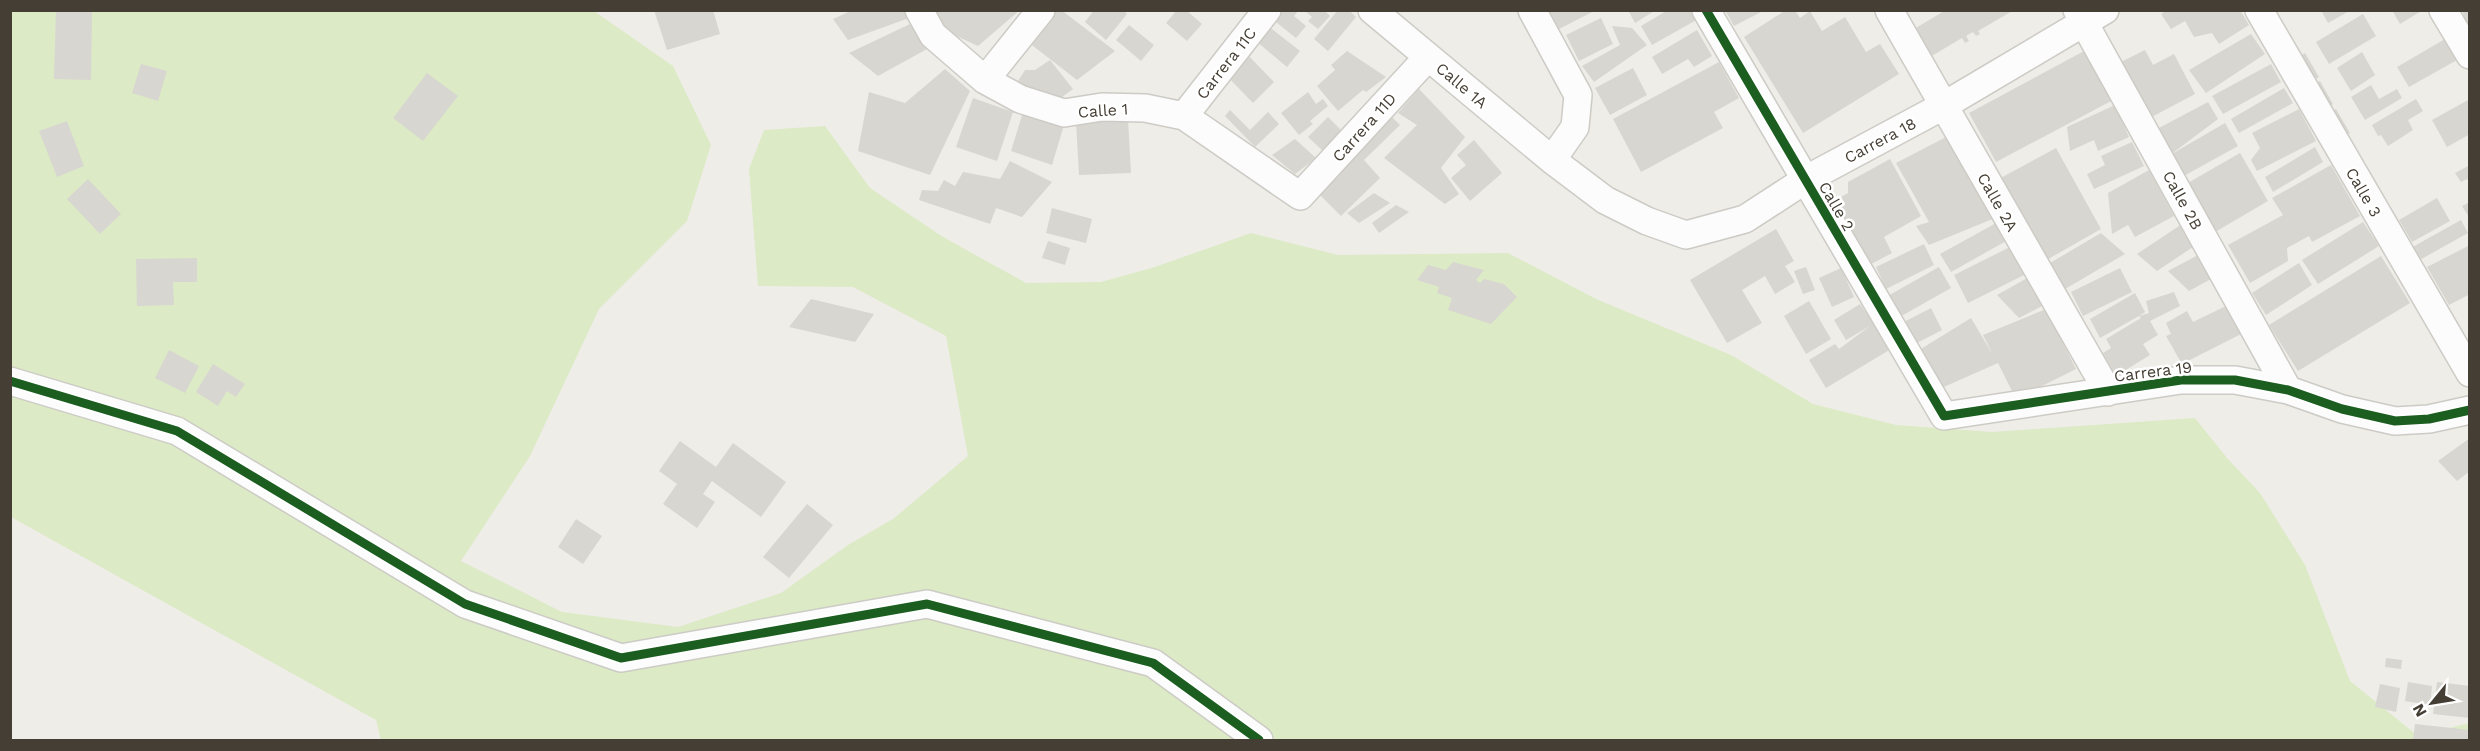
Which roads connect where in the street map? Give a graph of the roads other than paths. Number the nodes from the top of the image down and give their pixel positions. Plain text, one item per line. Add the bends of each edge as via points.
1 (919, 10) edge
2 (1041, 10) edge
3 (1267, 10) edge
4 (1371, 10) edge
5 (1532, 10) edge
6 (1706, 10) edge
7 (1889, 10) edge
8 (2259, 10) edge
9 (2443, 10) edge
10 (2089, 14) edge
11 (2469, 55) edge
12 (1428, 57) junction
13 (985, 80) junction
14 (1943, 106) junction
15 (1184, 116) junction
16 (1552, 160) junction
17 (1805, 180) junction
18 (1300, 196) joint
19 (1647, 221) joint
20 (2469, 373) edge
21 (10, 381) edge
22 (2288, 390) junction
23 (2108, 392) junction
24 (2469, 410) edge
25 (1944, 416) joint
26 (1259, 741) edge

1 - 13 street, Calle 1 via 933,35
2 - 13 street
3 - 15 street, Carrera 11C
4 - 12 street, Calle 1A
5 - 16 street via 1578,95 1575,127
6 - 17 street, Calle 2
7 - 14 street, Calle 2A
8 - 20 street, Calle 3
9 - 11 street
10 - 14 street, Carrera 18
10 - 22 street, Calle 2B
12 - 16 street, Calle 1A
12 - 18 street, Carrera 11D
13 - 15 street, Calle 1 via 1020,99 1064,113 1102,107 1145,108
14 - 17 street, Carrera 18
14 - 23 street, Calle 2A
15 - 18 street, Calle 1
16 - 19 street, Calle 1A via 1605,200
17 - 19 street, Carrera 18 via 1745,219 1686,235
17 - 25 street, Calle 2
21 - 26 street via 177,431 465,604 621,658 927,604 1153,663
22 - 23 street, Carrera 19 via 2235,380 2181,380
22 - 24 street, Carrera 19 via 2342,409 2395,421 2429,419
23 - 25 street, Carrera 19

